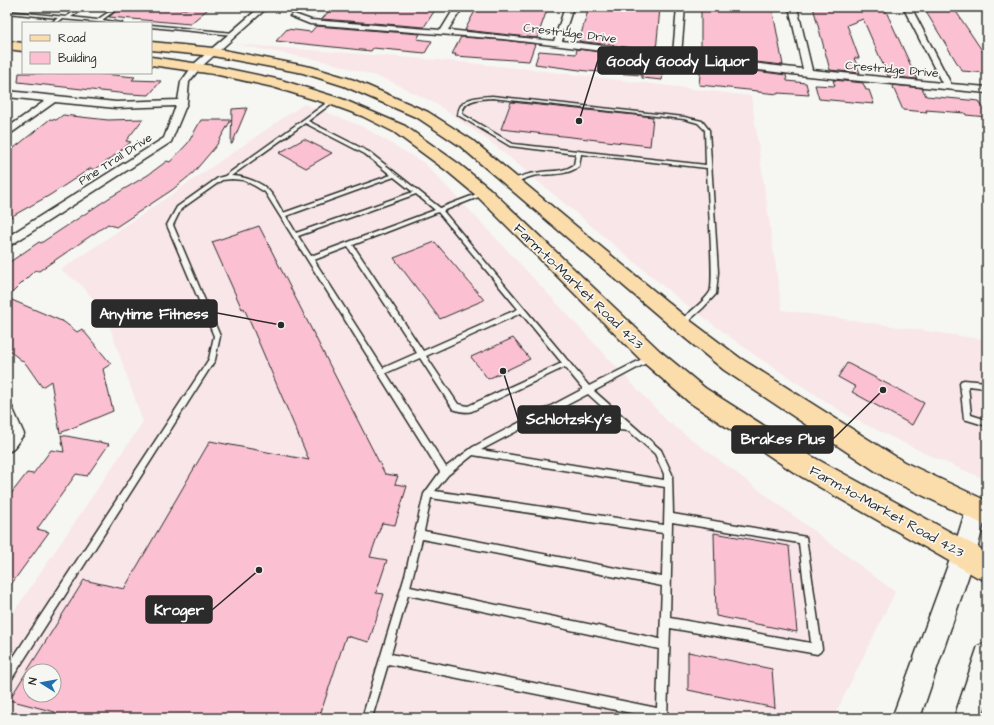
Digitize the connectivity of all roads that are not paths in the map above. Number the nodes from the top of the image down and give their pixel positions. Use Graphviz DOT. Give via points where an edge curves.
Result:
graph roads {
  1 [pos="84,7"];
  2 [pos="118,7"];
  3 [pos="264,7"];
  4 [pos="458,7"];
  5 [pos="569,7"];
  6 [pos="681,7"];
  7 [pos="793,7"];
  8 [pos="907,7"];
  9 [pos="7,12"];
  10 [pos="294,16"];
  11 [pos="62,17"];
  12 [pos="67,18"];
  13 [pos="98,21"];
  14 [pos="54,22"];
  15 [pos="109,22"];
  16 [pos="152,26"];
  17 [pos="443,32"];
  18 [pos="233,34"];
  19 [pos="557,44"];
  20 [pos="7,45"];
  21 [pos="152,46"];
  22 [pos="22,47"];
  23 [pos="213,52"];
  24 [pos="677,57"];
  25 [pos="152,61"];
  26 [pos="197,66"];
  27 [pos="808,73"];
  28 [pos="948,87"];
  29 [pos="987,90"];
  30 [pos="7,94"];
  31 [pos="52,100"];
  32 [pos="334,100"];
  33 [pos="182,103"];
  34 [pos="305,121"];
  35 [pos="7,132"];
  36 [pos="579,152"];
  37 [pos="710,167"];
  38 [pos="395,175"];
  39 [pos="227,176"];
  40 [pos="513,181"];
  41 [pos="417,192"];
  42 [pos="484,193"];
  43 [pos="439,210"];
  44 [pos="282,215"];
  45 [pos="295,235"];
  46 [pos="7,242"];
  47 [pos="349,244"];
  48 [pos="310,259"];
  49 [pos="522,310"];
  50 [pos="681,324"];
  51 [pos="421,355"];
  52 [pos="652,356"];
  53 [pos="566,364"];
  54 [pos="382,372"];
  55 [pos="987,385"];
  56 [pos="588,390"];
  57 [pos="7,412"];
  58 [pos="534,418"];
  59 [pos="987,423"];
  60 [pos="632,428"];
  61 [pos="7,445"];
  62 [pos="473,452"];
  63 [pos="446,472"];
  64 [pos="668,484"];
  65 [pos="428,494"];
  66 [pos="982,512"];
  67 [pos="668,517"];
  68 [pos="668,530"];
  69 [pos="418,534"];
  70 [pos="975,560"];
  71 [pos="666,582"];
  72 [pos="405,590"];
  73 [pos="665,622"];
  74 [pos="664,646"];
  75 [pos="987,655"];
  76 [pos="384,658"];
  77 [pos="7,676"];
  78 [pos="662,716"];
  79 [pos="367,718"];
  80 [pos="906,718"];
  81 [pos="968,718"];
  1 -- 12 [label="lane"];
  2 -- 13 [label="lane"];
  3 -- 18 [label="street, Pine Trail Drive"];
  4 -- 17 [label="street"];
  5 -- 19 [label="street"];
  6 -- 24 [label="street"];
  7 -- 27 [label="street"];
  8 -- 28 [label="street"];
  9 -- 11 [label="lane"];
  10 -- 17 [label="street, Crestridge Drive" via="310,22"];
  11 -- 12 [label="lane"];
  11 -- 14 [label="lane"];
  12 -- 13 [label="lane"];
  13 -- 15 [label="lane"];
  16 -- 18 [label="lane"];
  17 -- 19 [label="street, Crestridge Drive"];
  18 -- 23 [label="street, Pine Trail Drive"];
  19 -- 24 [label="street, Crestridge Drive"];
  20 -- 22 [label="main road"];
  21 -- 23 [label="main road"];
  23 -- 26 [label="street, Pine Trail Drive"];
  23 -- 40 [label="main road" via="306,70 382,96 423,115 466,143"];
  24 -- 27 [label="street, Crestridge Drive"];
  25 -- 26 [label="main road, Farm-to-Market Road 423"];
  26 -- 32 [label="main road, Farm-to-Market Road 423" via="276,82"];
  26 -- 33 [label="street, Pine Trail Drive" via="185,82"];
  27 -- 28 [label="street, Crestridge Drive"];
  28 -- 29 [label="street, Crestridge Drive"];
  30 -- 31 [label="street"];
  31 -- 33 [label="street" via="116,105"];
  31 -- 35 [label="street"];
  32 -- 34 [label="lane"];
  32 -- 42 [label="main road, Farm-to-Market Road 423" via="397,128"];
  33 -- 46 [label="street, Pine Trail Drive" via="168,140"];
  34 -- 38 [label="lane" via="367,153"];
  34 -- 39 [label="lane"];
  36 -- 37 [label="lane"];
  36 -- 37 [label="lane" via="512,145 460,115 459,110 467,102 492,97 684,118 700,122 707,130"];
  36 -- 40 [label="lane" via="576,166 572,169 537,174"];
  37 -- 50 [label="lane" via="714,292"];
  38 -- 41 [label="lane"];
  38 -- 44 [label="lane"];
  39 -- 44 [label="lane" via="255,182 267,191"];
  39 -- 77 [label="lane" via="179,208 170,225 217,336 212,360"];
  40 -- 42 [label="main road"];
  40 -- 50 [label="main road"];
  41 -- 43 [label="lane"];
  41 -- 45 [label="lane"];
  42 -- 43 [label="lane"];
  42 -- 52 [label="main road, Farm-to-Market Road 423"];
  43 -- 47 [label="lane"];
  43 -- 49 [label="lane"];
  44 -- 45 [label="lane"];
  45 -- 48 [label="lane"];
  47 -- 48 [label="lane"];
  47 -- 51 [label="lane"];
  48 -- 54 [label="lane"];
  49 -- 51 [label="lane"];
  49 -- 53 [label="lane"];
  50 -- 66 [label="main road" via="732,364 894,470"];
  51 -- 53 [label="lane" via="456,406 469,409"];
  51 -- 54 [label="lane"];
  52 -- 56 [label="lane"];
  52 -- 70 [label="main road, Farm-to-Market Road 423" via="697,395 804,465"];
  53 -- 56 [label="lane"];
  54 -- 63 [label="lane"];
  55 -- 59 [label="lane" via="964,383 967,417"];
  56 -- 58 [label="lane"];
  56 -- 60 [label="lane"];
  57 -- 61 [label="street" via="16,434"];
  58 -- 60 [label="lane"];
  58 -- 62 [label="lane"];
  60 -- 64 [label="lane" via="658,452 668,474"];
  62 -- 63 [label="lane"];
  62 -- 64 [label="lane"];
  63 -- 65 [label="lane"];
  64 -- 67 [label="lane"];
  65 -- 68 [label="lane"];
  65 -- 69 [label="lane"];
  66 -- 70 [label="main road"];
  67 -- 68 [label="lane"];
  67 -- 73 [label="lane" via="803,540 817,649"];
  68 -- 71 [label="lane"];
  69 -- 71 [label="lane"];
  69 -- 72 [label="lane"];
  70 -- 80 [label="main road"];
  71 -- 73 [label="lane"];
  72 -- 74 [label="lane"];
  72 -- 76 [label="lane"];
  73 -- 74 [label="lane"];
  74 -- 78 [label="lane"];
  75 -- 81 [label="main road"];
  76 -- 78 [label="lane"];
  76 -- 79 [label="lane"];
}
